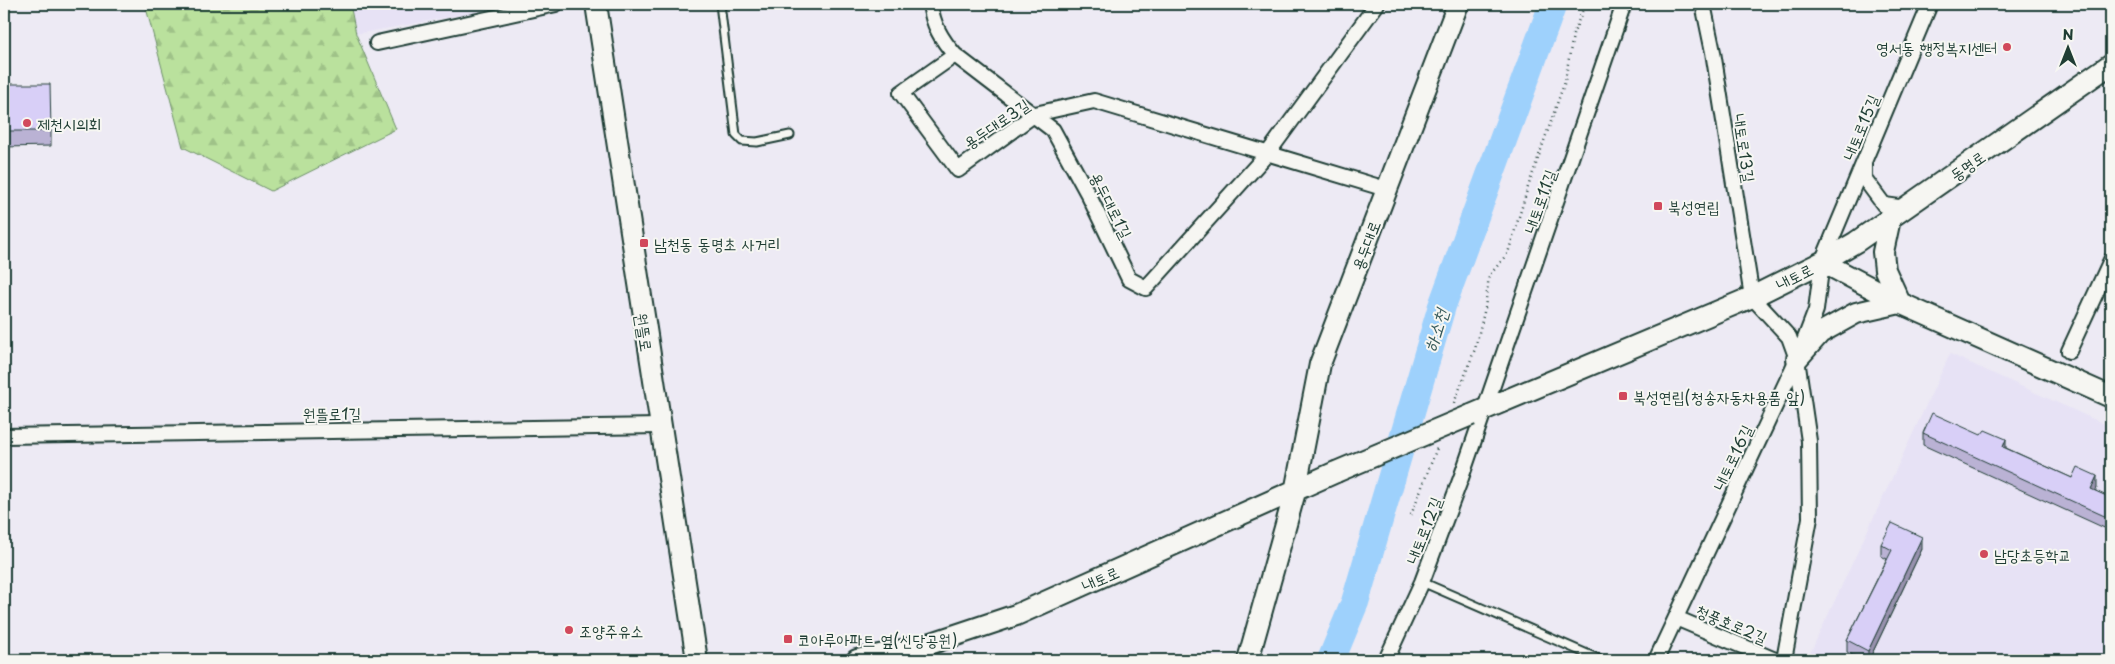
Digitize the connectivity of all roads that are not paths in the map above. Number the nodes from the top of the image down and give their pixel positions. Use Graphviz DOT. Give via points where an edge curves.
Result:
graph roads {
  1 [pos="556,4"];
  2 [pos="596,4"];
  3 [pos="720,4"];
  4 [pos="930,4"];
  5 [pos="1377,4"];
  6 [pos="1458,4"];
  7 [pos="1624,4"];
  8 [pos="1703,4"];
  9 [pos="1930,4"];
  10 [pos="377,43"];
  11 [pos="955,55"];
  12 [pos="2111,64"];
  13 [pos="1035,114"];
  14 [pos="790,135"];
  15 [pos="1268,153"];
  16 [pos="1864,162"];
  17 [pos="1386,189"];
  18 [pos="1898,213"];
  19 [pos="2111,260"];
  20 [pos="1822,262"];
  21 [pos="1752,298"];
  22 [pos="1900,303"];
  23 [pos="2069,351"];
  24 [pos="1797,359"];
  25 [pos="2111,397"];
  26 [pos="1479,412"];
  27 [pos="660,426"];
  28 [pos="4,436"];
  29 [pos="1295,492"];
  30 [pos="1422,582"];
  31 [pos="1676,618"];
  32 [pos="697,660"];
  33 [pos="857,660"];
  34 [pos="1248,660"];
  35 [pos="1386,660"];
  36 [pos="1601,660"];
  37 [pos="1656,660"];
  38 [pos="1774,660"];
  39 [pos="1784,660"];
  1 -- 10 [label="street"];
  2 -- 27 [label="street, 원뜰로"];
  3 -- 14 [label="lane" via="736,135 742,140 757,142"];
  4 -- 11 [label="street, 용두대로1길" via="932,19"];
  5 -- 15 [label="street"];
  6 -- 17 [label="street, 용두대로"];
  7 -- 26 [label="street, 내토로11길"];
  8 -- 21 [label="street, 내토로13길"];
  9 -- 16 [label="street, 내토로15길"];
  11 -- 13 [label="street, 용두대로1길"];
  11 -- 13 [label="street, 용두대로3길" via="901,93 958,170"];
  12 -- 18 [label="street, 동명로"];
  13 -- 15 [label="street, 용두대로3길" via="1094,101"];
  13 -- 15 [label="street, 용두대로1길" via="1052,130 1089,196 1129,279 1146,288"];
  15 -- 17 [label="street, 용두대로3길"];
  16 -- 18 [label="street" via="1864,178 1884,205"];
  16 -- 20 [label="street, 내토로15길"];
  17 -- 29 [label="street, 용두대로" via="1320,364"];
  18 -- 20 [label="street, 동명로"];
  18 -- 22 [label="street" via="1884,252 1885,270"];
  19 -- 23 [label="street"];
  20 -- 21 [label="street, 내토로"];
  20 -- 22 [label="street, 내토로"];
  20 -- 24 [label="street, 내토로16길" via="1816,310"];
  21 -- 24 [label="street" via="1789,337"];
  21 -- 26 [label="street, 내토로"];
  22 -- 24 [label="street" via="1856,313 1820,333"];
  22 -- 25 [label="street, 내토로"];
  24 -- 31 [label="street, 내토로16길"];
  24 -- 39 [label="street" via="1809,441 1810,518"];
  26 -- 29 [label="street, 내토로, bridge"];
  26 -- 30 [label="street, 내토로12길"];
  27 -- 28 [label="street, 원뜰로1길"];
  27 -- 32 [label="street, 원뜰로"];
  29 -- 33 [label="street, 내토로" via="1016,615 929,644"];
  29 -- 34 [label="street, 용두대로"];
  30 -- 35 [label="street, 내토로12길"];
  30 -- 36 [label="lane"];
  31 -- 37 [label="street, 내토로16길"];
  31 -- 38 [label="street, 청풍호로2길"];
}
